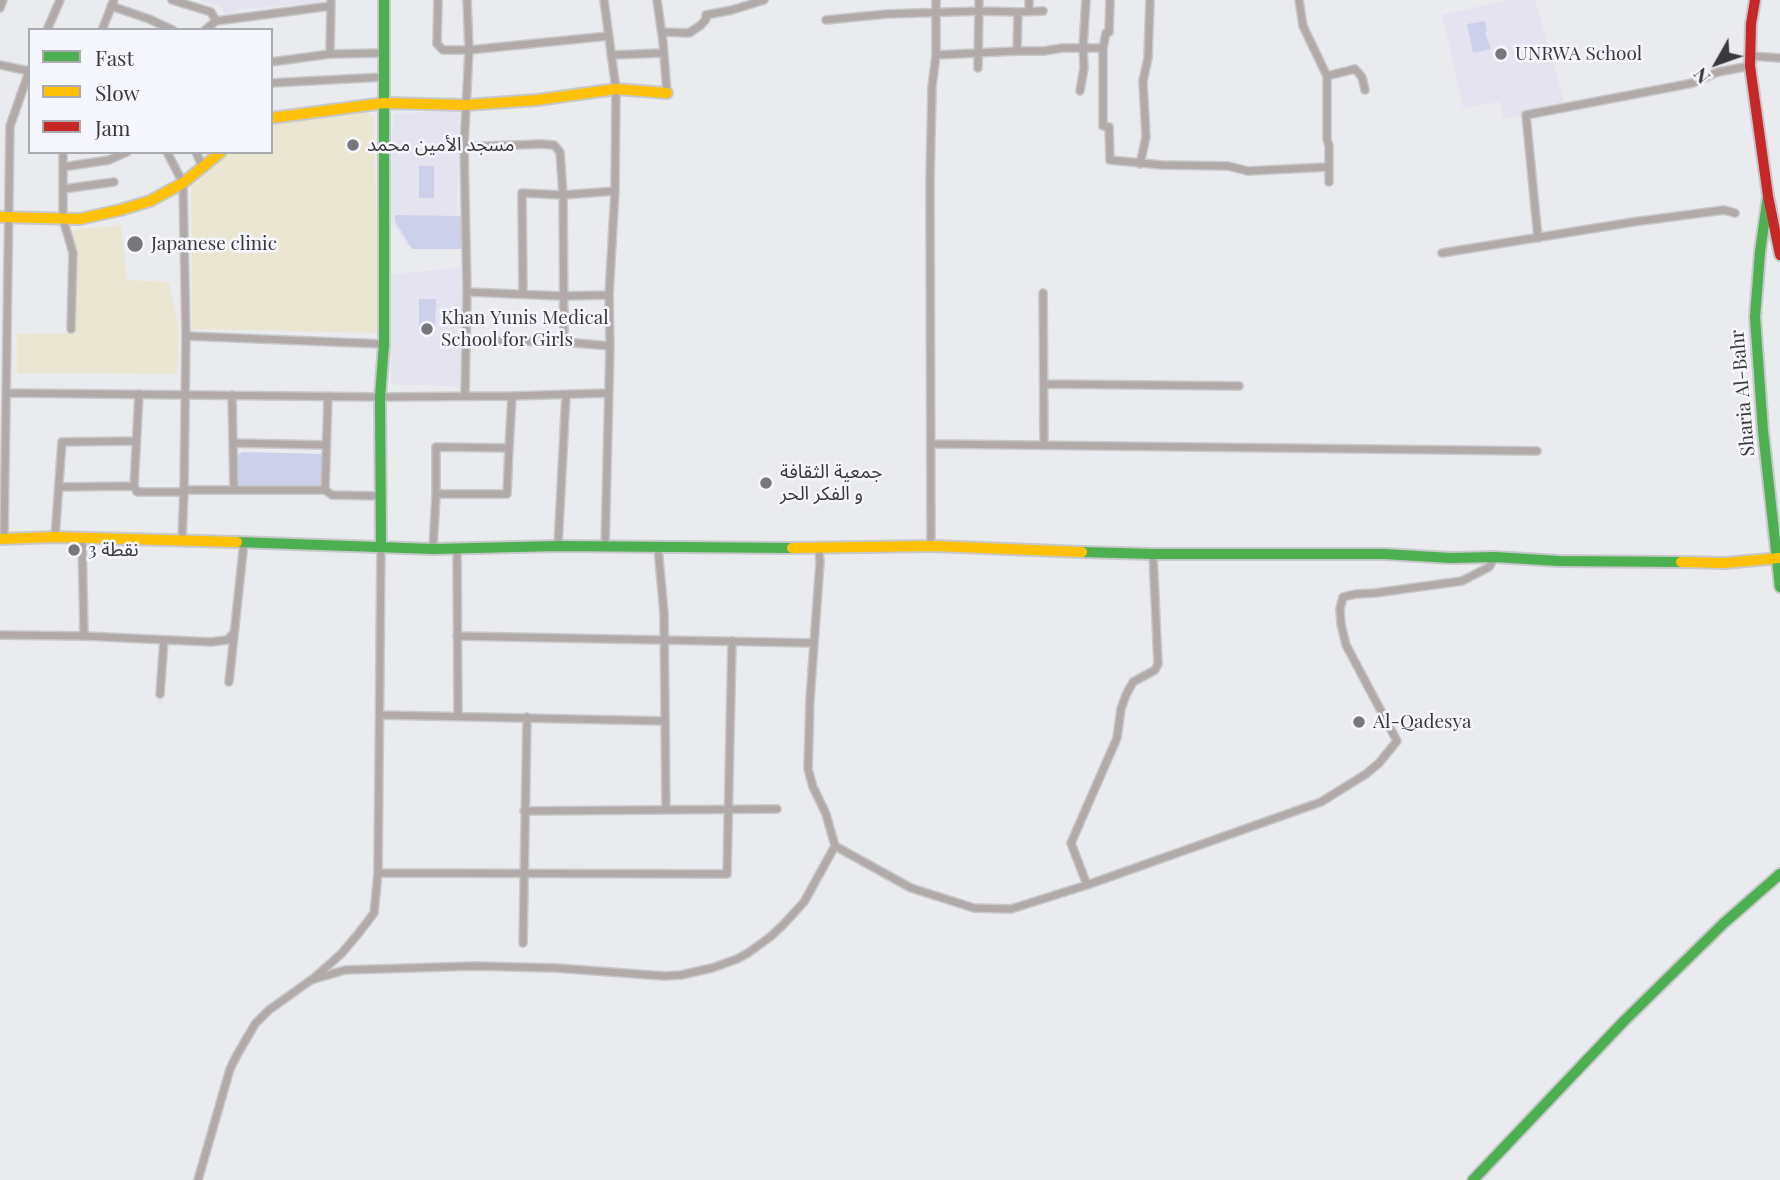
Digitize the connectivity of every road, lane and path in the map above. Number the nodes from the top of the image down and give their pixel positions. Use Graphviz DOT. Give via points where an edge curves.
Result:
graph roads {
  1 [pos="3,0"];
  2 [pos="60,0"];
  3 [pos="172,0"];
  4 [pos="384,0"];
  5 [pos="438,0"];
  6 [pos="469,0"];
  7 [pos="604,0"];
  8 [pos="657,0"];
  9 [pos="764,0"];
  10 [pos="936,0"];
  11 [pos="979,0"];
  12 [pos="1030,0"];
  13 [pos="1086,0"];
  14 [pos="1110,0"];
  15 [pos="1150,0"];
  16 [pos="1299,0"];
  17 [pos="1755,0"];
  18 [pos="112,3"];
  19 [pos="331,3"];
  20 [pos="0,8"];
  21 [pos="979,11"];
  22 [pos="1029,11"];
  23 [pos="1043,11"];
  24 [pos="936,12"];
  25 [pos="1018,12"];
  26 [pos="826,20"];
  27 [pos="216,21"];
  28 [pos="48,28"];
  29 [pos="103,28"];
  30 [pos="169,28"];
  31 [pos="207,28"];
  32 [pos="662,32"];
  33 [pos="609,36"];
  34 [pos="1083,47"];
  35 [pos="1103,48"];
  36 [pos="469,50"];
  37 [pos="1017,51"];
  38 [pos="384,53"];
  39 [pos="664,53"];
  40 [pos="979,53"];
  41 [pos="330,54"];
  42 [pos="611,55"];
  43 [pos="936,55"];
  44 [pos="1780,58"];
  45 [pos="1750,61"];
  46 [pos="273,62"];
  47 [pos="0,65"];
  48 [pos="978,68"];
  49 [pos="28,70"];
  50 [pos="28,73"];
  51 [pos="1327,76"];
  52 [pos="384,77"];
  53 [pos="273,83"];
  54 [pos="616,89"];
  55 [pos="1365,90"];
  56 [pos="1080,91"];
  57 [pos="667,93"];
  58 [pos="384,103"];
  59 [pos="466,105"];
  60 [pos="273,118"];
  61 [pos="464,147"];
  62 [pos="63,154"];
  63 [pos="122,154"];
  64 [pos="168,154"];
  65 [pos="197,154"];
  66 [pos="219,154"];
  67 [pos="1140,164"];
  68 [pos="63,167"];
  69 [pos="1328,167"];
  70 [pos="203,168"];
  71 [pos="114,182"];
  72 [pos="1329,182"];
  73 [pos="183,183"];
  74 [pos="63,190"];
  75 [pos="615,191"];
  76 [pos="563,195"];
  77 [pos="1768,196"];
  78 [pos="1780,200"];
  79 [pos="1735,213"];
  80 [pos="4,218"];
  81 [pos="63,219"];
  82 [pos="1538,238"];
  83 [pos="1442,253"];
  84 [pos="1780,255"];
  85 [pos="467,292"];
  86 [pos="1043,293"];
  87 [pos="523,294"];
  88 [pos="609,295"];
  89 [pos="562,296"];
  90 [pos="71,329"];
  91 [pos="186,336"];
  92 [pos="467,340"];
  93 [pos="564,342"];
  94 [pos="384,344"];
  95 [pos="610,346"];
  96 [pos="1044,384"];
  97 [pos="1239,386"];
  98 [pos="6,393"];
  99 [pos="609,393"];
  100 [pos="139,394"];
  101 [pos="185,395"];
  102 [pos="232,395"];
  103 [pos="566,395"];
  104 [pos="328,396"];
  105 [pos="466,396"];
  106 [pos="512,396"];
  107 [pos="380,397"];
  108 [pos="136,441"];
  109 [pos="233,443"];
  110 [pos="326,444"];
  111 [pos="935,444"];
  112 [pos="1044,445"];
  113 [pos="509,447"];
  114 [pos="1537,451"];
  115 [pos="134,486"];
  116 [pos="59,487"];
  117 [pos="325,490"];
  118 [pos="184,491"];
  119 [pos="234,491"];
  120 [pos="436,494"];
  121 [pos="380,496"];
  122 [pos="55,537"];
  123 [pos="82,538"];
  124 [pos="2,539"];
  125 [pos="182,540"];
  126 [pos="244,542"];
  127 [pos="558,546"];
  128 [pos="931,546"];
  129 [pos="381,547"];
  130 [pos="819,547"];
  131 [pos="457,548"];
  132 [pos="605,548"];
  133 [pos="658,548"];
  134 [pos="433,549"];
  135 [pos="1153,554"];
  136 [pos="1495,557"];
  137 [pos="1779,558"];
  138 [pos="1780,587"];
  139 [pos="234,633"];
  140 [pos="0,635"];
  141 [pos="84,636"];
  142 [pos="457,636"];
  143 [pos="164,640"];
  144 [pos="664,640"];
  145 [pos="732,641"];
  146 [pos="814,643"];
  147 [pos="229,682"];
  148 [pos="160,694"];
  149 [pos="380,715"];
  150 [pos="458,715"];
  151 [pos="527,717"];
  152 [pos="664,720"];
  153 [pos="777,809"];
  154 [pos="666,810"];
  155 [pos="728,810"];
  156 [pos="524,811"];
  157 [pos="835,846"];
  158 [pos="378,873"];
  159 [pos="524,874"];
  160 [pos="1780,874"];
  161 [pos="1087,885"];
  162 [pos="523,943"];
  163 [pos="311,981"];
  164 [pos="198,1180"];
  165 [pos="1473,1180"];
  1 -- 20 [label="street"];
  2 -- 28 [label="street"];
  3 -- 27 [label="street" via="211,12"];
  4 -- 38 [label="street"];
  5 -- 36 [label="street" via="437,44 443,50"];
  6 -- 36 [label="street"];
  7 -- 33 [label="street"];
  8 -- 32 [label="street"];
  9 -- 32 [label="street" via="706,15 689,33"];
  10 -- 24 [label="street"];
  11 -- 21 [label="street"];
  12 -- 22 [label="street"];
  13 -- 34 [label="street"];
  14 -- 35 [label="street" via="1109,33"];
  15 -- 67 [label="street" via="1143,81 1146,137"];
  16 -- 51 [label="street" via="1306,33"];
  17 -- 45 [label="street, Sharia Al-Bahr"];
  18 -- 29 [label="street"];
  18 -- 30 [label="street"];
  19 -- 27 [label="street"];
  19 -- 41 [label="street"];
  21 -- 24 [label="street"];
  21 -- 25 [label="street"];
  21 -- 40 [label="street"];
  22 -- 23 [label="street"];
  22 -- 25 [label="street"];
  24 -- 26 [label="street"];
  24 -- 43 [label="street"];
  25 -- 37 [label="street"];
  27 -- 31 [label="street"];
  32 -- 39 [label="street"];
  33 -- 36 [label="street"];
  33 -- 42 [label="street"];
  34 -- 35 [label="street"];
  34 -- 37 [label="street"];
  34 -- 56 [label="street"];
  35 -- 67 [label="street" via="1103,126 1109,127 1111,160"];
  36 -- 59 [label="street"];
  37 -- 40 [label="street"];
  38 -- 41 [label="street"];
  38 -- 52 [label="street"];
  39 -- 42 [label="street"];
  39 -- 57 [label="street"];
  40 -- 43 [label="street"];
  40 -- 48 [label="street"];
  41 -- 46 [label="street"];
  42 -- 54 [label="street"];
  43 -- 128 [label="street" via="930,195"];
  44 -- 45 [label="street"];
  45 -- 77 [label="street, Sharia Al-Bahr"];
  45 -- 82 [label="street" via="1693,83 1526,115"];
  47 -- 49 [label="street"];
  50 -- 80 [label="street" via="10,126"];
  51 -- 55 [label="street" via="1355,69"];
  51 -- 69 [label="street"];
  52 -- 53 [label="street"];
  52 -- 58 [label="street"];
  54 -- 57 [label="street"];
  54 -- 59 [label="street"];
  54 -- 75 [label="street"];
  58 -- 59 [label="street"];
  58 -- 60 [label="street"];
  58 -- 94 [label="street"];
  59 -- 61 [label="street"];
  61 -- 76 [label="street" via="554,145 560,152"];
  61 -- 85 [label="street"];
  62 -- 68 [label="street"];
  63 -- 68 [label="street"];
  64 -- 73 [label="street"];
  65 -- 70 [label="street"];
  66 -- 70 [label="street"];
  67 -- 69 [label="street" via="1228,166 1248,171"];
  68 -- 74 [label="street"];
  69 -- 72 [label="street"];
  70 -- 73 [label="street"];
  71 -- 74 [label="street"];
  73 -- 81 [label="street" via="150,201"];
  73 -- 91 [label="street"];
  74 -- 81 [label="street"];
  75 -- 76 [label="street"];
  75 -- 88 [label="street"];
  76 -- 87 [label="street" via="522,193"];
  76 -- 89 [label="street"];
  77 -- 78 [label="street"];
  77 -- 84 [label="street, Sharia Al-Bahr"];
  77 -- 137 [label="street, Sharia Al-Bahr" via="1755,317"];
  79 -- 82 [label="street" via="1724,210"];
  80 -- 81 [label="street"];
  80 -- 98 [label="street"];
  81 -- 90 [label="street" via="73,253"];
  82 -- 83 [label="street"];
  85 -- 87 [label="street"];
  85 -- 92 [label="street"];
  86 -- 96 [label="street"];
  87 -- 89 [label="street"];
  88 -- 89 [label="street"];
  88 -- 95 [label="street"];
  89 -- 93 [label="street"];
  91 -- 94 [label="street"];
  91 -- 101 [label="street"];
  92 -- 93 [label="street"];
  92 -- 105 [label="street"];
  93 -- 95 [label="street"];
  94 -- 107 [label="street"];
  95 -- 99 [label="street"];
  96 -- 97 [label="street"];
  96 -- 112 [label="street"];
  98 -- 100 [label="street"];
  98 -- 124 [label="street"];
  99 -- 103 [label="street"];
  99 -- 132 [label="street"];
  100 -- 101 [label="street"];
  100 -- 108 [label="street"];
  101 -- 102 [label="street"];
  101 -- 118 [label="street"];
  102 -- 104 [label="street"];
  102 -- 109 [label="street"];
  103 -- 106 [label="street"];
  103 -- 127 [label="street"];
  104 -- 107 [label="street"];
  104 -- 110 [label="street"];
  105 -- 106 [label="street"];
  105 -- 107 [label="street"];
  106 -- 113 [label="street"];
  107 -- 121 [label="street"];
  108 -- 115 [label="street"];
  108 -- 116 [label="street" via="62,442"];
  109 -- 110 [label="street"];
  109 -- 119 [label="street"];
  110 -- 117 [label="street"];
  111 -- 112 [label="street"];
  112 -- 114 [label="street"];
  113 -- 120 [label="street" via="507,494"];
  113 -- 120 [label="street" via="436,447"];
  115 -- 116 [label="street"];
  115 -- 118 [label="street" via="137,492"];
  116 -- 122 [label="street"];
  117 -- 119 [label="street"];
  117 -- 121 [label="street" via="332,495"];
  118 -- 119 [label="street"];
  118 -- 125 [label="street"];
  120 -- 134 [label="street"];
  121 -- 129 [label="street"];
  122 -- 123 [label="street"];
  122 -- 124 [label="street"];
  123 -- 125 [label="street"];
  123 -- 141 [label="street"];
  125 -- 126 [label="street"];
  126 -- 129 [label="street"];
  126 -- 139 [label="street"];
  127 -- 131 [label="street"];
  127 -- 132 [label="street"];
  128 -- 130 [label="street"];
  128 -- 135 [label="street"];
  129 -- 134 [label="street"];
  129 -- 149 [label="street"];
  130 -- 133 [label="street"];
  130 -- 146 [label="street"];
  131 -- 134 [label="street"];
  131 -- 142 [label="street"];
  132 -- 133 [label="street"];
  133 -- 144 [label="street"];
  135 -- 136 [label="street"];
  135 -- 161 [label="street" via="1158,664 1133,682 1126,695 1117,738 1071,843"];
  136 -- 137 [label="street" via="1725,563"];
  136 -- 161 [label="street" via="1489,567 1462,581 1343,597 1340,610 1346,645 1397,741 1366,774 1321,802"];
  137 -- 138 [label="street, Sharia Al-Bahr"];
  139 -- 143 [label="street" via="227,640 211,642"];
  139 -- 147 [label="street"];
  140 -- 141 [label="street"];
  141 -- 143 [label="street"];
  142 -- 144 [label="street"];
  142 -- 150 [label="street"];
  143 -- 148 [label="street"];
  144 -- 145 [label="street"];
  144 -- 152 [label="street"];
  145 -- 146 [label="street"];
  145 -- 155 [label="street"];
  146 -- 157 [label="street" via="808,768"];
  149 -- 151 [label="street"];
  149 -- 158 [label="street"];
  151 -- 152 [label="street"];
  151 -- 156 [label="street"];
  152 -- 154 [label="street"];
  153 -- 155 [label="street"];
  154 -- 155 [label="street"];
  154 -- 156 [label="street"];
  155 -- 159 [label="street" via="727,874"];
  156 -- 159 [label="street"];
  157 -- 161 [label="street" via="911,888 974,908 1011,909"];
  157 -- 163 [label="street" via="804,902 783,925 748,953 712,968 664,976 519,967 366,969"];
  158 -- 159 [label="street"];
  158 -- 163 [label="street" via="374,913 341,954"];
  159 -- 162 [label="street"];
  160 -- 165 [label="street" via="1624,1021"];
  163 -- 164 [label="street" via="255,1024 237,1055"];
}
